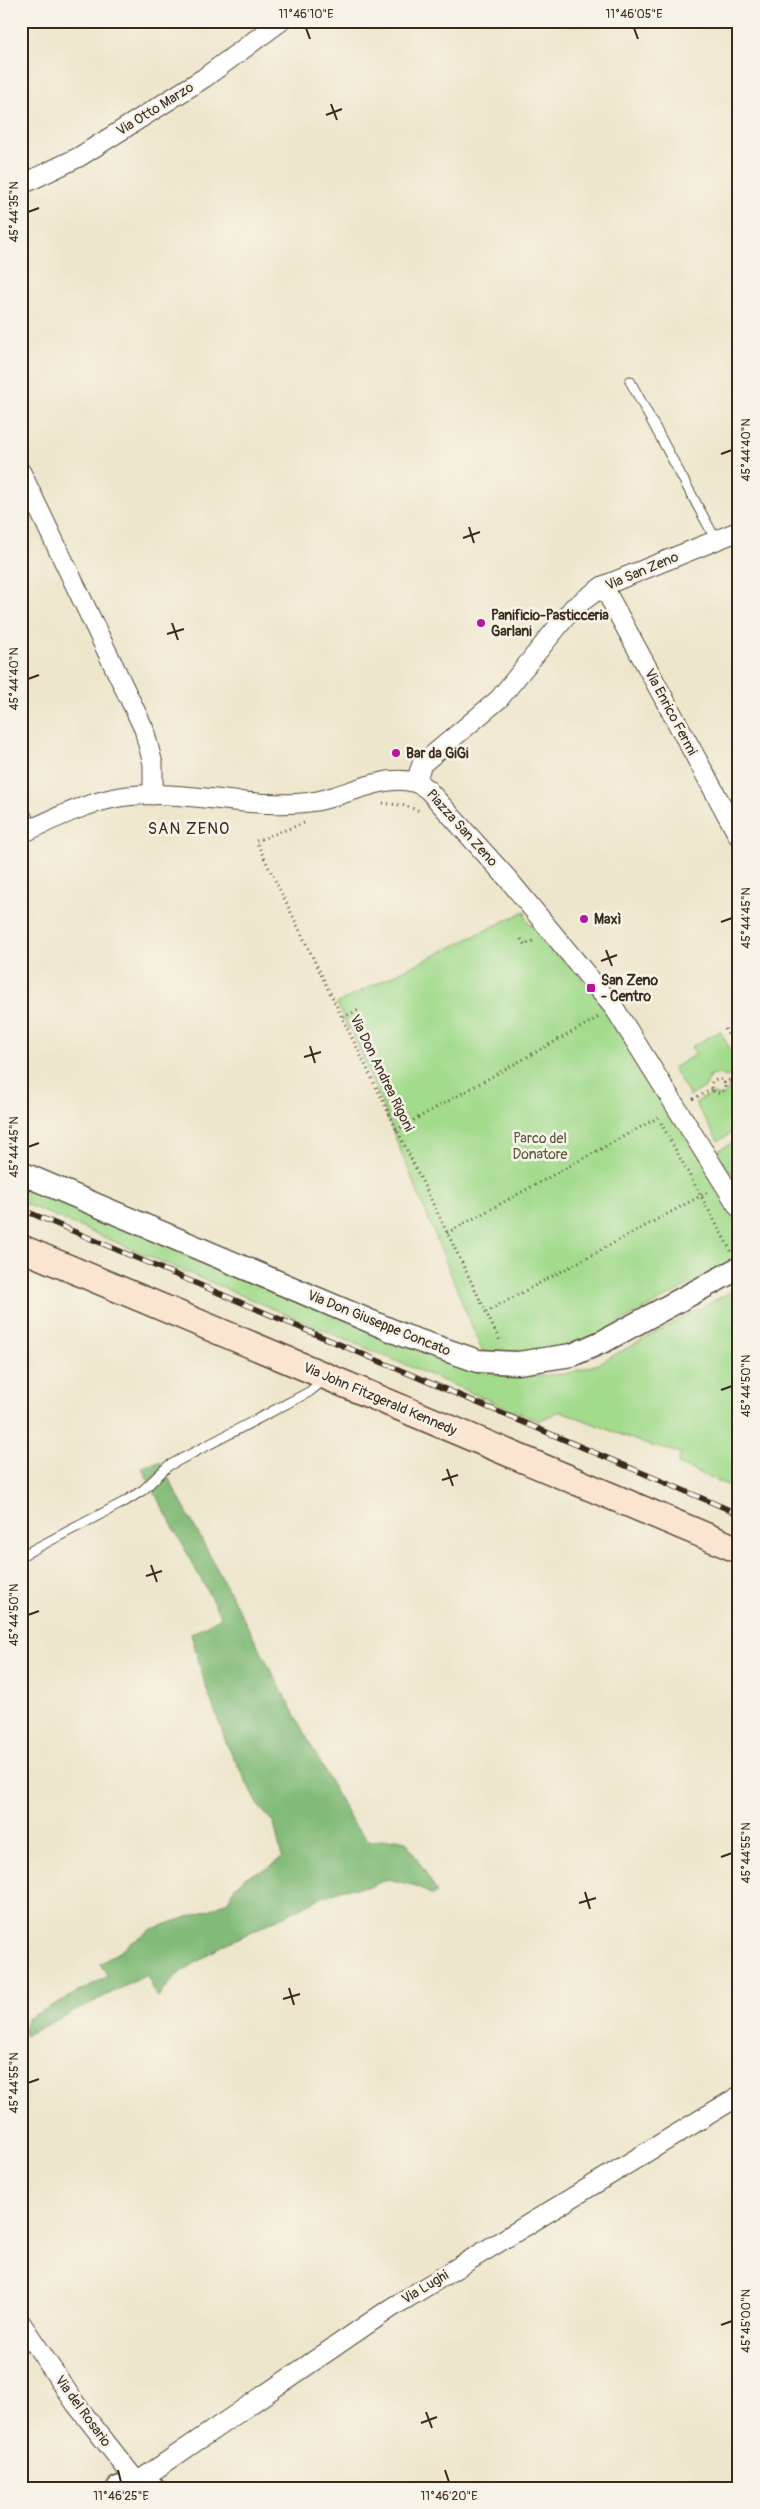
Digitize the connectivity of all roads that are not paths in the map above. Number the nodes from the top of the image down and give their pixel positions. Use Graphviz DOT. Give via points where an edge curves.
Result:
graph roads {
  1 [pos="282,21"];
  2 [pos="21,185"];
  3 [pos="630,381"];
  4 [pos="21,472"];
  5 [pos="739,531"];
  6 [pos="716,540"];
  7 [pos="603,586"];
  8 [pos="416,781"];
  9 [pos="153,795"];
  10 [pos="21,803"];
  11 [pos="27,832"];
  12 [pos="739,837"];
  13 [pos="21,1173"];
  14 [pos="739,1208"];
  15 [pos="21,1248"];
  16 [pos="735,1260"];
  17 [pos="328,1376"];
  18 [pos="739,1550"];
  19 [pos="21,1556"];
  20 [pos="739,2096"];
  21 [pos="21,2323"];
  22 [pos="136,2486"];
  1 -- 2 [label="street, Via Otto Marzo" via="204,78 79,158"];
  3 -- 6 [label="lane"];
  4 -- 9 [label="street" via="144,729 153,764"];
  5 -- 6 [label="street, Via San Zeno"];
  6 -- 7 [label="street, Via San Zeno"];
  7 -- 8 [label="street, Via San Zeno" via="573,608 500,699 422,764"];
  7 -- 12 [label="street, Via Enrico Fermi"];
  8 -- 9 [label="street, Piazza San Zeno" via="396,779 335,797 293,804"];
  8 -- 14 [label="street, Piazza San Zeno" via="428,790 508,879 615,1009"];
  9 -- 11 [label="street, Piazza San Zeno" via="94,804"];
  10 -- 11 [label="lane"];
  13 -- 16 [label="street, Via Don Giuseppe Concato" via="405,1336 478,1361 518,1363 572,1355 604,1341"];
  15 -- 17 [label="main road, Via John Fitzgerald Kennedy"];
  17 -- 18 [label="main road, Via John Fitzgerald Kennedy"];
  17 -- 19 [label="lane" via="309,1392 168,1466 143,1490 124,1502"];
  20 -- 22 [label="street, Via Lughi" via="391,2308 228,2417"];
  21 -- 22 [label="street, Via del Rosario"];
}
